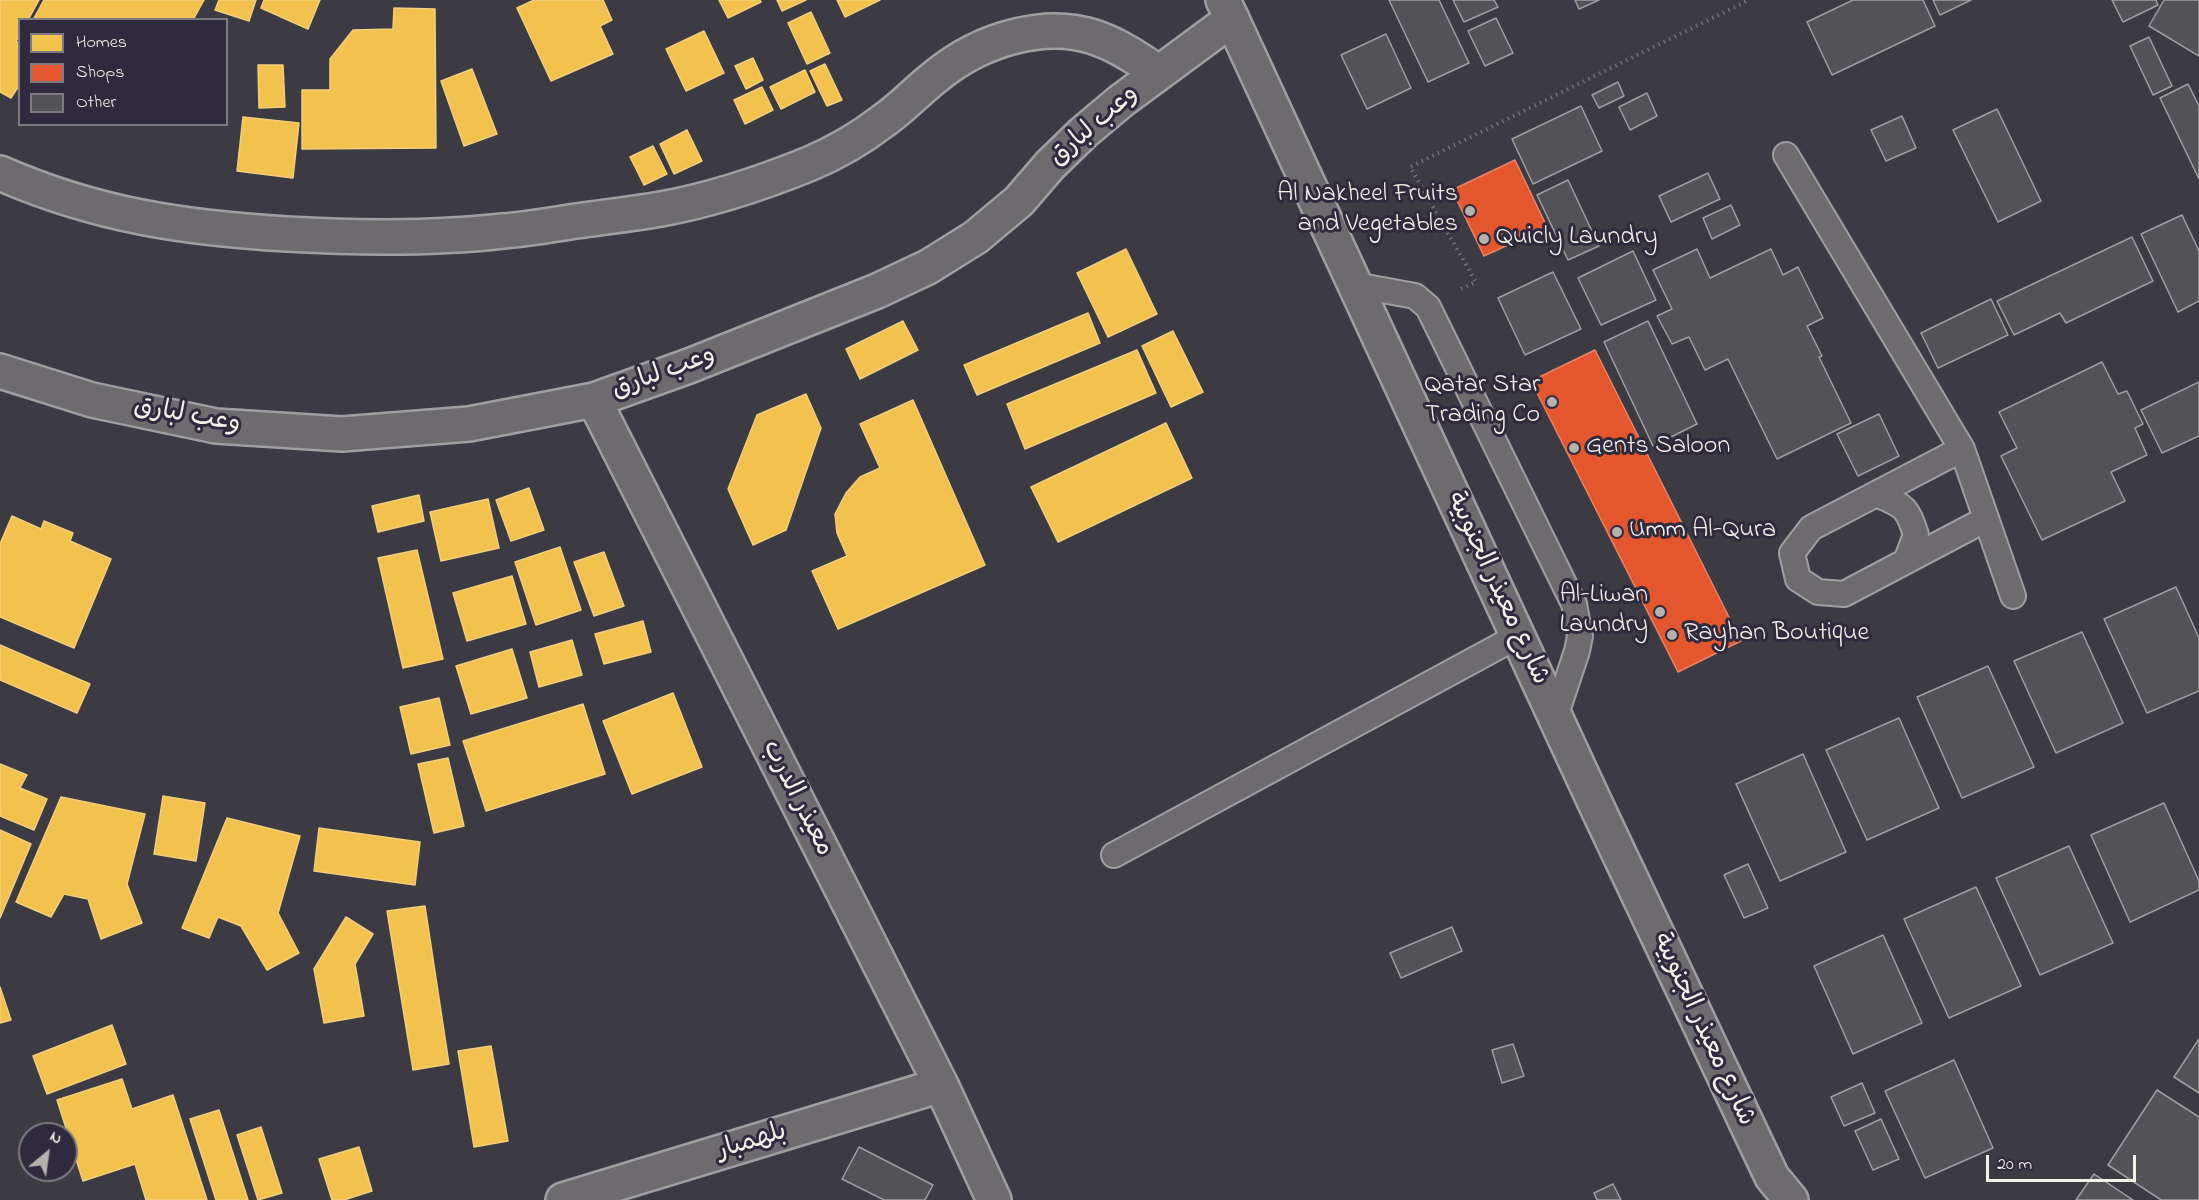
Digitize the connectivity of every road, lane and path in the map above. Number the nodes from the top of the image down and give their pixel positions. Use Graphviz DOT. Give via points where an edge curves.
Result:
graph roads {
  1 [pos="1749,0"];
  2 [pos="1227,10"];
  3 [pos="1160,73"];
  4 [pos="1786,154"];
  5 [pos="0,173"];
  6 [pos="1355,285"];
  7 [pos="1428,306"];
  8 [pos="0,371"];
  9 [pos="594,400"];
  10 [pos="1962,449"];
  11 [pos="1876,494"];
  12 [pos="1986,519"];
  13 [pos="1906,561"];
  14 [pos="2013,596"];
  15 [pos="1518,636"];
  16 [pos="1555,717"];
  17 [pos="1114,855"];
  18 [pos="941,1085"];
  19 [pos="1779,1192"];
  20 [pos="563,1200"];
  21 [pos="994,1200"];
  1 -- 7 [label="path" via="1410,167 1476,282"];
  2 -- 3 [label="street, وعب لبارق"];
  2 -- 6 [label="street, شارع معيذر الجنوبية"];
  3 -- 5 [label="street" via="1133,54 1085,34 1036,31 1013,36 957,61 883,122 810,164 663,209 501,232 325,236 184,226 81,204"];
  3 -- 9 [label="street, وعب لبارق" via="1084,132 1019,201 976,237 928,267 700,362"];
  4 -- 10 [label="lane"];
  6 -- 7 [label="lane" via="1415,296"];
  6 -- 15 [label="street, شارع معيذر الجنوبية"];
  7 -- 16 [label="lane" via="1579,620 1579,644"];
  8 -- 9 [label="street, وعب لبارق" via="92,400 216,426 342,434 469,424"];
  9 -- 18 [label="street, معيذر الدرب"];
  10 -- 11 [label="lane"];
  10 -- 12 [label="lane"];
  11 -- 13 [label="lane" via="1909,512 1917,535"];
  11 -- 13 [label="lane" via="1811,528 1792,553 1798,579 1818,592 1844,594"];
  12 -- 13 [label="lane"];
  12 -- 14 [label="lane"];
  15 -- 16 [label="street, شارع معيذر الجنوبية"];
  15 -- 17 [label="lane"];
  16 -- 19 [label="street, شارع معيذر الجنوبية"];
  18 -- 20 [label="street, بلهمبار"];
  18 -- 21 [label="street, معيذر الدرب"];
}
